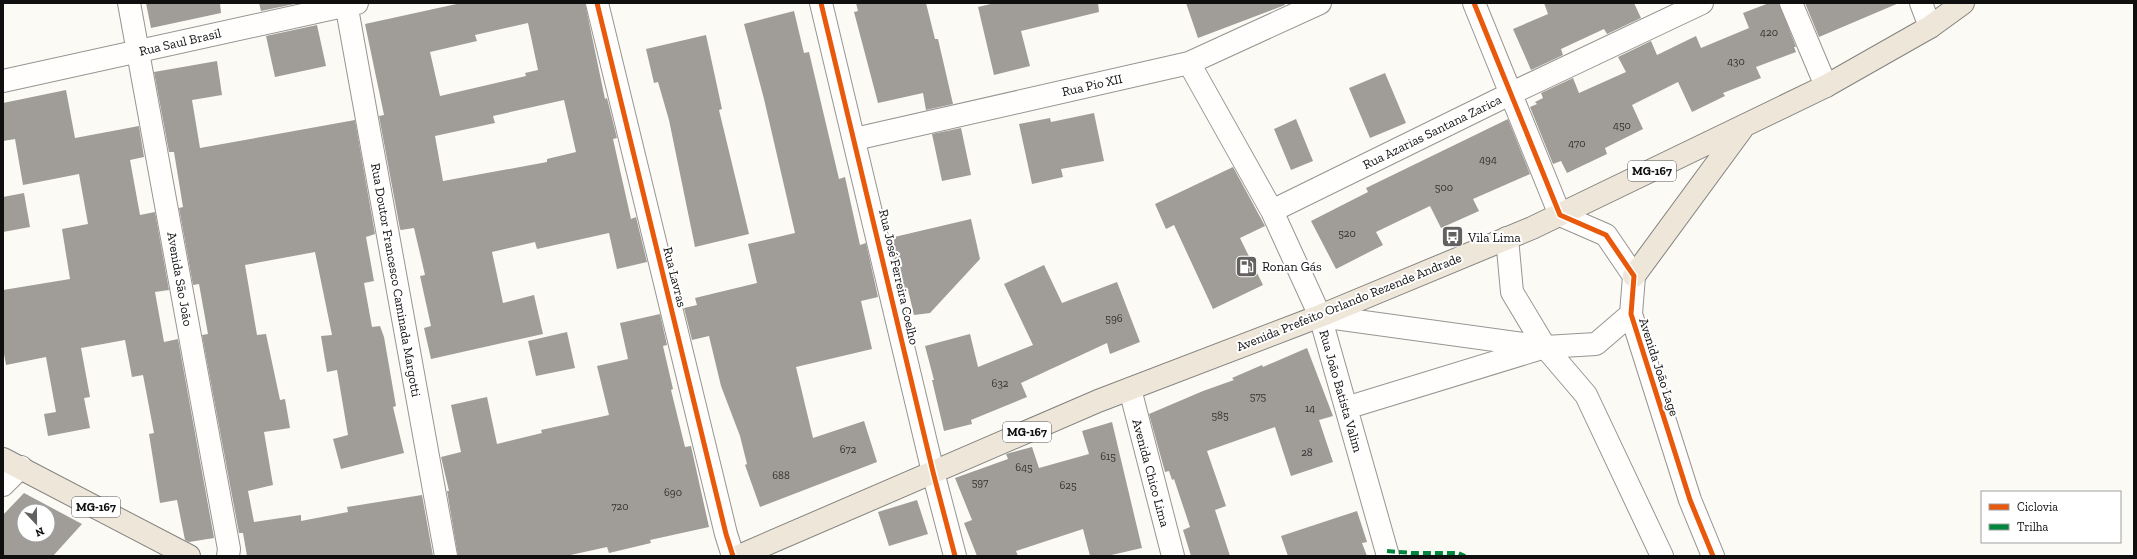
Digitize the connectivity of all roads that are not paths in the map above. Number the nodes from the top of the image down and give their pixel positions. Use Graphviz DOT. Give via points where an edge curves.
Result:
graph roads {
  1 [pos="129,3"];
  2 [pos="597,3"];
  3 [pos="821,3"];
  4 [pos="1320,3"];
  5 [pos="1474,3"];
  6 [pos="1702,3"];
  7 [pos="1791,3"];
  8 [pos="1921,3"];
  9 [pos="1963,3"];
  10 [pos="350,4"];
  11 [pos="1930,27"];
  12 [pos="138,51"];
  13 [pos="1189,63"];
  14 [pos="3,81"];
  15 [pos="1826,86"];
  16 [pos="1512,93"];
  17 [pos="1744,126"];
  18 [pos="855,139"];
  19 [pos="1272,211"];
  20 [pos="1560,215"];
  21 [pos="1507,238"];
  22 [pos="1634,276"];
  23 [pos="1631,314"];
  24 [pos="1320,316"];
  25 [pos="1545,347"];
  26 [pos="1130,389"];
  27 [pos="1346,408"];
  28 [pos="12,463"];
  29 [pos="933,472"];
  30 [pos="3,486"];
  31 [pos="189,556"];
  32 [pos="228,556"];
  33 [pos="446,556"];
  34 [pos="733,556"];
  35 [pos="739,556"];
  36 [pos="955,556"];
  37 [pos="1173,556"];
  38 [pos="1388,556"];
  39 [pos="1662,556"];
  40 [pos="1713,556"];
  1 -- 12 [label="street, Avenida São João"];
  2 -- 34 [label="street, Rua Lavras"];
  3 -- 18 [label="street, Rua José Ferreira Coelho"];
  4 -- 13 [label="street, Rua Pio XII"];
  5 -- 16 [label="street"];
  6 -- 16 [label="street, Rua Azarias Santana Zarica"];
  7 -- 15 [label="street"];
  8 -- 11 [label="street"];
  9 -- 11 [label="main road, Avenida Prefeito Orlando Rezende Andrade / MG-167"];
  10 -- 12 [label="street, Rua Saul Brasil"];
  10 -- 33 [label="street, Rua Doutor Francesco Caminada Margotti"];
  11 -- 15 [label="main road, Avenida Prefeito Orlando Rezende Andrade / MG-167"];
  12 -- 14 [label="street, Rua Saul Brasil"];
  12 -- 32 [label="street, Avenida São João" via="229,549"];
  13 -- 18 [label="street, Rua Pio XII"];
  13 -- 19 [label="street, Rua João Batista Valim"];
  15 -- 17 [label="main road, Avenida Prefeito Orlando Rezende Andrade / MG-167"];
  16 -- 19 [label="street, Rua Azarias Santana Zarica"];
  16 -- 20 [label="street"];
  17 -- 20 [label="main road, Avenida Prefeito Orlando Rezende Andrade / MG-167"];
  17 -- 22 [label="main road"];
  18 -- 29 [label="street, Rua José Ferreira Coelho"];
  19 -- 24 [label="street, Rua João Batista Valim"];
  20 -- 21 [label="main road, Avenida Prefeito Orlando Rezende Andrade / MG-167"];
  20 -- 22 [label="street" via="1606,235"];
  21 -- 24 [label="main road, Avenida Prefeito Orlando Rezende Andrade / MG-167"];
  21 -- 25 [label="street" via="1512,292"];
  22 -- 23 [label="street, Avenida João Lage"];
  23 -- 25 [label="street" via="1596,344"];
  23 -- 40 [label="street, Avenida João Lage" via="1690,500"];
  24 -- 25 [label="street"];
  24 -- 26 [label="main road, Avenida Prefeito Orlando Rezende Andrade / MG-167"];
  24 -- 27 [label="street, Rua João Batista Valim"];
  25 -- 27 [label="street"];
  25 -- 39 [label="street" via="1586,395"];
  26 -- 29 [label="main road, Avenida Prefeito Orlando Rezende Andrade / MG-167"];
  26 -- 37 [label="street, Avenida Chico Lima"];
  27 -- 38 [label="street, Rua João Batista Valim"];
  28 -- 30 [label="street"];
  28 -- 31 [label="main road, MG-167"];
  29 -- 35 [label="main road, Avenida Prefeito Orlando Rezende Andrade / MG-167"];
  29 -- 36 [label="street, Rua José Ferreira Coelho"];
}
